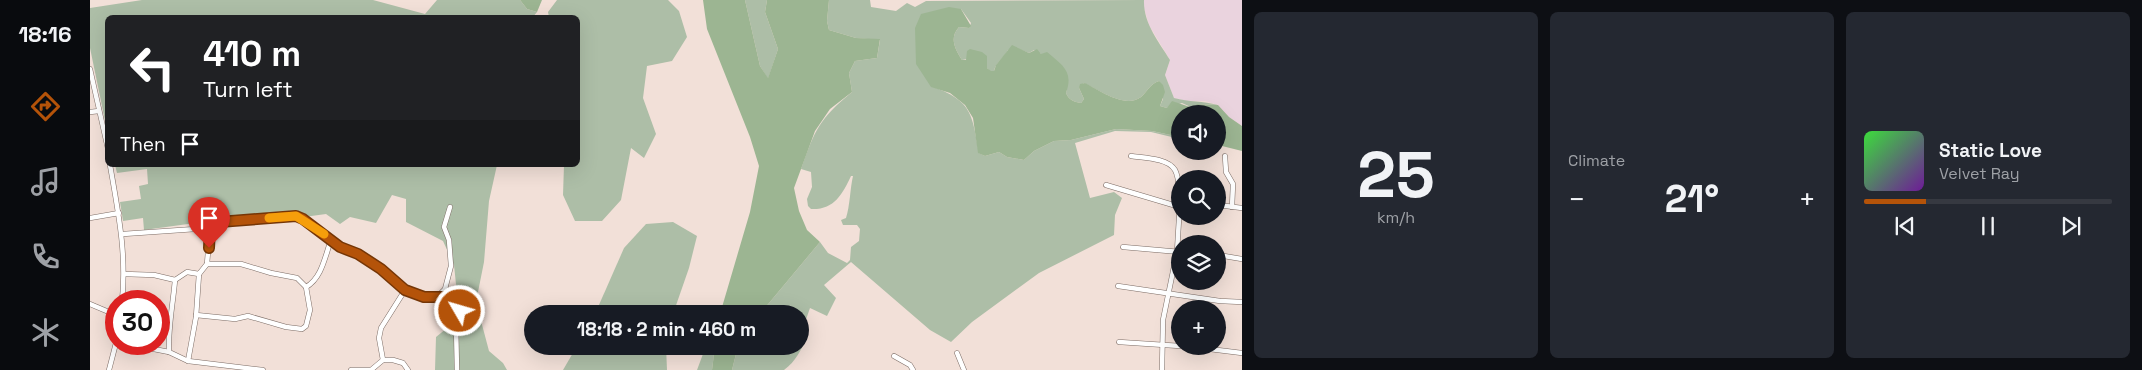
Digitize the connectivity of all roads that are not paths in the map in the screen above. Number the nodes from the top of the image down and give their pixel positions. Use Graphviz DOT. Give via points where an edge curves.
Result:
graph roads {
  1 [pos="90,69"];
  2 [pos="92,85"];
  3 [pos="99,111"];
  4 [pos="90,112"];
  5 [pos="105,136"];
  6 [pos="1131,156"];
  7 [pos="1225,160"];
  8 [pos="110,167"];
  9 [pos="1175,170"];
  10 [pos="1106,185"];
  11 [pos="1171,203"];
  12 [pos="1226,206"];
  13 [pos="450,207"];
  14 [pos="1232,207"];
  15 [pos="1242,208"];
  16 [pos="119,214"];
  17 [pos="90,218"];
  18 [pos="210,228"];
  19 [pos="123,234"];
  20 [pos="330,240"];
  21 [pos="1123,247"];
  22 [pos="1171,251"];
  23 [pos="1226,256"];
  24 [pos="1242,259"];
  25 [pos="207,264"];
  26 [pos="124,274"];
  27 [pos="200,274"];
  28 [pos="175,280"];
  29 [pos="1171,281"];
  30 [pos="1118,286"];
  31 [pos="306,287"];
  32 [pos="123,290"];
  33 [pos="405,290"];
  34 [pos="1168,293"];
  35 [pos="437,297"];
  36 [pos="1242,302"];
  37 [pos="90,304"];
  38 [pos="105,310"];
  39 [pos="196,315"];
  40 [pos="170,322"];
  41 [pos="1119,342"];
  42 [pos="1163,345"];
  43 [pos="1171,345"];
  44 [pos="1226,351"];
  45 [pos="170,353"];
  46 [pos="957,353"];
  47 [pos="1242,353"];
  48 [pos="113,355"];
  49 [pos="894,356"];
  50 [pos="383,360"];
  51 [pos="188,361"];
  52 [pos="109,370"];
  53 [pos="263,370"];
  54 [pos="352,370"];
  55 [pos="408,370"];
  56 [pos="456,370"];
  57 [pos="913,370"];
  58 [pos="964,370"];
  59 [pos="1162,370"];
  1 -- 2 [label="street"];
  2 -- 3 [label="street"];
  3 -- 4 [label="street"];
  3 -- 5 [label="street"];
  6 -- 9 [label="street" via="1159,160 1172,165"];
  7 -- 14 [label="street" via="1226,172 1232,184"];
  8 -- 16 [label="street"];
  10 -- 11 [label="street"];
  12 -- 14 [label="street"];
  13 -- 35 [label="street" via="444,227 449,240 451,266 444,289"];
  14 -- 15 [label="street"];
  16 -- 17 [label="street"];
  16 -- 19 [label="street"];
  18 -- 19 [label="street"];
  18 -- 20 [label="street" via="219,222 296,216"];
  18 -- 25 [label="street"];
  19 -- 26 [label="street"];
  20 -- 31 [label="street" via="315,282"];
  20 -- 33 [label="street" via="358,254"];
  21 -- 22 [label="street"];
  23 -- 24 [label="street"];
  25 -- 27 [label="street"];
  25 -- 31 [label="street" via="241,264 297,278"];
  26 -- 28 [label="street" via="154,275"];
  26 -- 32 [label="street"];
  27 -- 28 [label="street" via="187,272"];
  27 -- 39 [label="street"];
  28 -- 40 [label="street"];
  29 -- 34 [label="street"];
  30 -- 34 [label="street"];
  31 -- 39 [label="street" via="310,310 305,328 286,327 248,316 235,319"];
  33 -- 35 [label="street" via="424,297"];
  33 -- 50 [label="street" via="382,328 379,338"];
  34 -- 36 [label="street"];
  34 -- 42 [label="street"];
  35 -- 56 [label="street" via="460,306 456,325"];
  37 -- 38 [label="street"];
  39 -- 51 [label="street"];
  41 -- 42 [label="street"];
  42 -- 43 [label="street"];
  42 -- 59 [label="street"];
  44 -- 47 [label="street"];
  45 -- 51 [label="street"];
  46 -- 58 [label="street"];
  48 -- 52 [label="street"];
  49 -- 57 [label="street"];
  50 -- 54 [label="street" via="371,370"];
  50 -- 55 [label="street" via="403,363"];
  51 -- 53 [label="street"];
}
